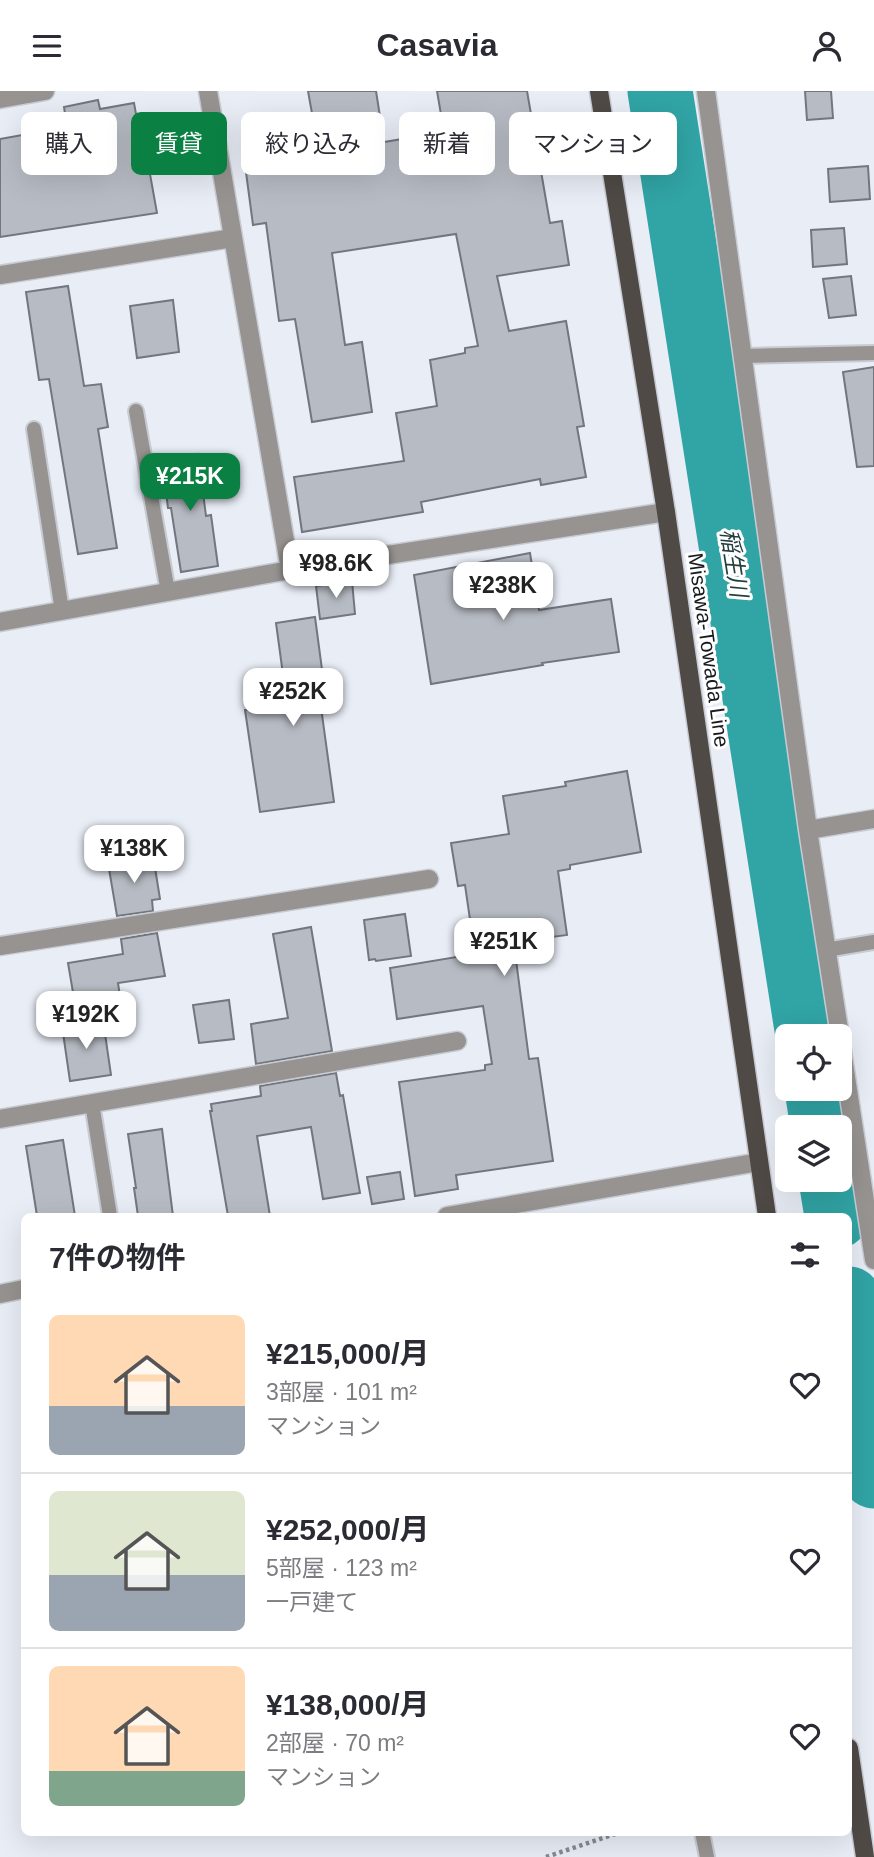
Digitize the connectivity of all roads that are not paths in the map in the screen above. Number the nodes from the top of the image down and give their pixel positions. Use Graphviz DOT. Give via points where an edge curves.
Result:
graph roads {
  1 [pos="45,91"];
  2 [pos="208,91"];
  3 [pos="599,91"];
  4 [pos="706,91"];
  5 [pos="0,99"];
  6 [pos="233,238"];
  7 [pos="0,275"];
  8 [pos="874,353"];
  9 [pos="743,356"];
  10 [pos="136,411"];
  11 [pos="34,429"];
  12 [pos="666,512"];
  13 [pos="290,570"];
  14 [pos="168,592"];
  15 [pos="62,611"];
  16 [pos="0,622"];
  17 [pos="874,819"];
  18 [pos="808,830"];
  19 [pos="429,879"];
  20 [pos="874,942"];
  21 [pos="0,946"];
  22 [pos="826,950"];
  23 [pos="838,1024"];
  24 [pos="457,1041"];
  25 [pos="850,1101"];
  26 [pos="92,1104"];
  27 [pos="0,1119"];
  28 [pos="759,1163"];
  29 [pos="110,1213"];
  30 [pos="465,1213"];
  31 [pos="767,1213"];
  32 [pos="874,1260"];
  33 [pos="21,1290"];
  34 [pos="0,1294"];
  35 [pos="852,1768"];
  36 [pos="703,1836"];
  37 [pos="707,1857"];
  38 [pos="865,1857"];
  1 -- 5 [label="street"];
  2 -- 6 [label="street"];
  3 -- 12 [label="main road, Misawa-Towada Line"];
  4 -- 9 [label="street"];
  6 -- 7 [label="street"];
  6 -- 13 [label="street"];
  8 -- 9 [label="lane"];
  9 -- 18 [label="street"];
  10 -- 14 [label="lane"];
  11 -- 15 [label="lane"];
  12 -- 13 [label="street"];
  12 -- 28 [label="main road, Misawa-Towada Line"];
  13 -- 14 [label="street"];
  14 -- 15 [label="street"];
  15 -- 16 [label="street"];
  17 -- 18 [label="street"];
  18 -- 22 [label="street"];
  19 -- 21 [label="street"];
  20 -- 22 [label="lane"];
  22 -- 23 [label="street"];
  24 -- 26 [label="street"];
  25 -- 32 [label="street"];
  26 -- 27 [label="street"];
  26 -- 29 [label="lane"];
  28 -- 30 [label="street"];
  28 -- 31 [label="main road, Misawa-Towada Line"];
  33 -- 34 [label="street"];
  35 -- 38 [label="main road"];
  36 -- 37 [label="lane"];
}
